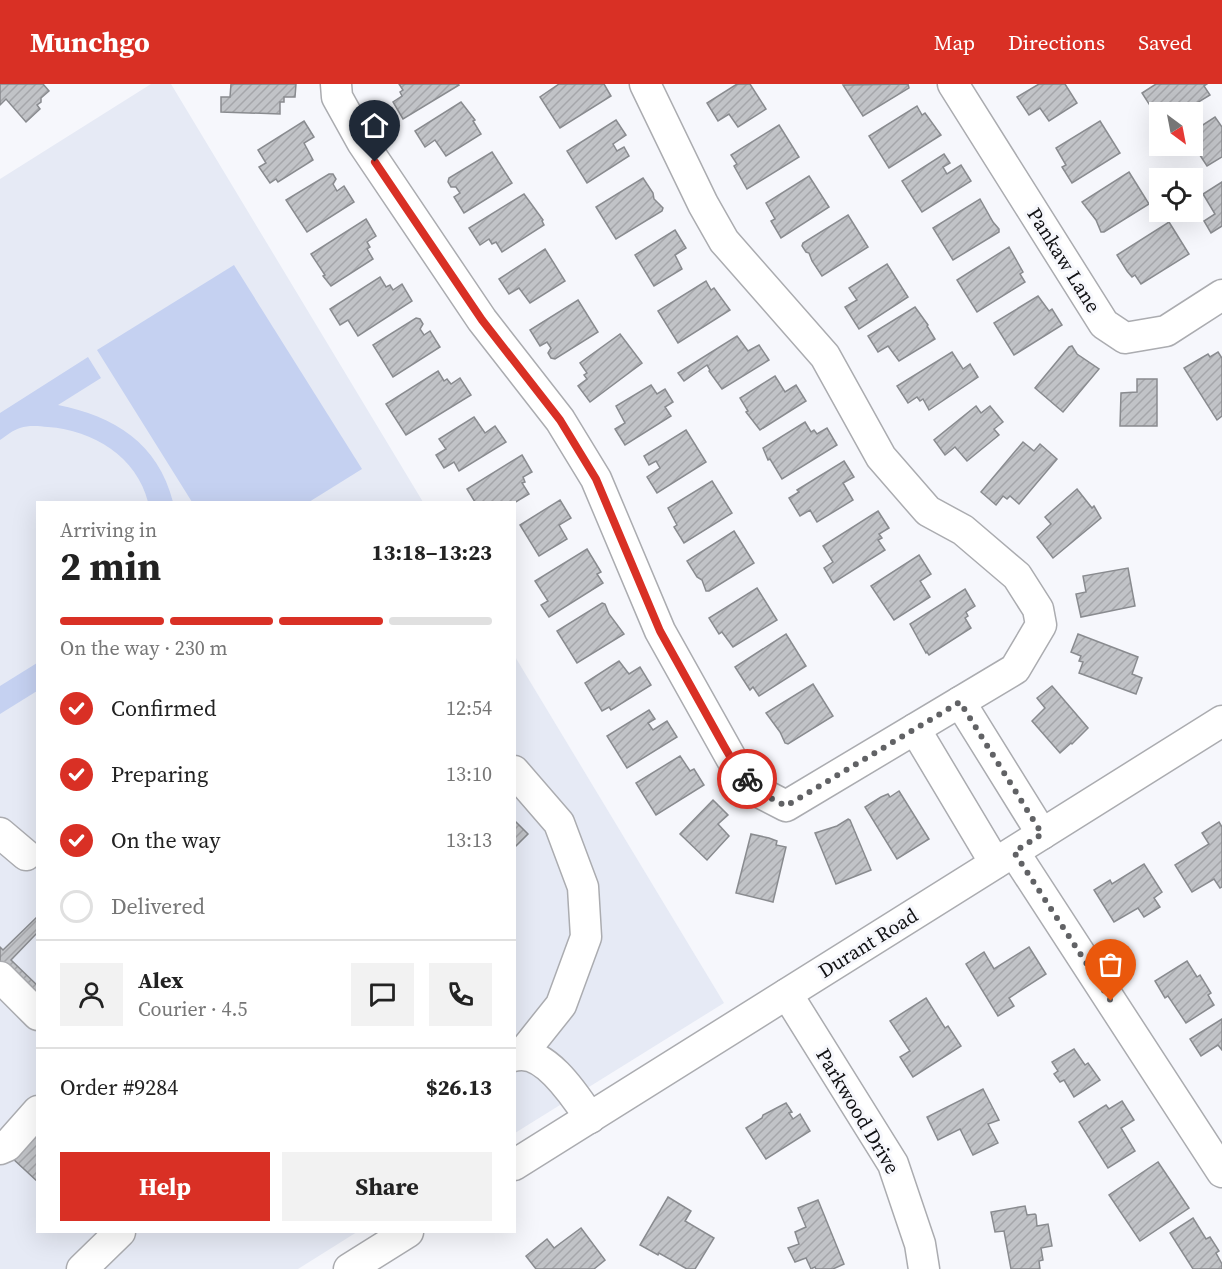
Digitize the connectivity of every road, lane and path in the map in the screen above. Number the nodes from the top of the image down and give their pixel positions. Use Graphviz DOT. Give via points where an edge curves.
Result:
graph roads {
  1 [pos="336,84"];
  2 [pos="645,84"];
  3 [pos="953,84"];
  4 [pos="1222,295"];
  5 [pos="960,702"];
  6 [pos="1222,721"];
  7 [pos="915,729"];
  8 [pos="516,773"];
  9 [pos="0,833"];
  10 [pos="1042,834"];
  11 [pos="26,855"];
  12 [pos="1005,858"];
  13 [pos="0,977"];
  14 [pos="787,994"];
  15 [pos="36,1013"];
  16 [pos="518,1055"];
  17 [pos="36,1113"];
  18 [pos="590,1118"];
  19 [pos="0,1149"];
  20 [pos="516,1164"];
  21 [pos="1222,1172"];
  22 [pos="119,1233"];
  23 [pos="406,1233"];
  24 [pos="82,1269"];
  25 [pos="349,1269"];
  26 [pos="924,1269"];
  1 -- 7 [label="street" via="338,97 368,152 482,320 560,420 596,479 660,631 735,765 757,791 786,806"];
  2 -- 5 [label="street" via="724,242 825,356 881,457 928,511 963,530 1017,576 1038,609 1041,625 1015,669"];
  3 -- 4 [label="street, Pankaw Lane" via="1104,324 1125,338 1166,331"];
  5 -- 7 [label="street"];
  5 -- 10 [label="street"];
  6 -- 10 [label="street, Durant Road"];
  7 -- 12 [label="street"];
  8 -- 16 [label="street" via="559,823 583,887 586,937 561,1005"];
  9 -- 11 [label="street"];
  10 -- 12 [label="street, Durant Road"];
  12 -- 14 [label="street, Durant Road"];
  12 -- 21 [label="street"];
  13 -- 15 [label="street"];
  14 -- 18 [label="street, Durant Road"];
  14 -- 26 [label="street, Parkwood Drive" via="893,1164 920,1244"];
  16 -- 18 [label="street" via="542,1062 565,1083"];
  17 -- 19 [label="street"];
  18 -- 20 [label="street, Durant Road"];
  22 -- 24 [label="street"];
  23 -- 25 [label="street"];
}
